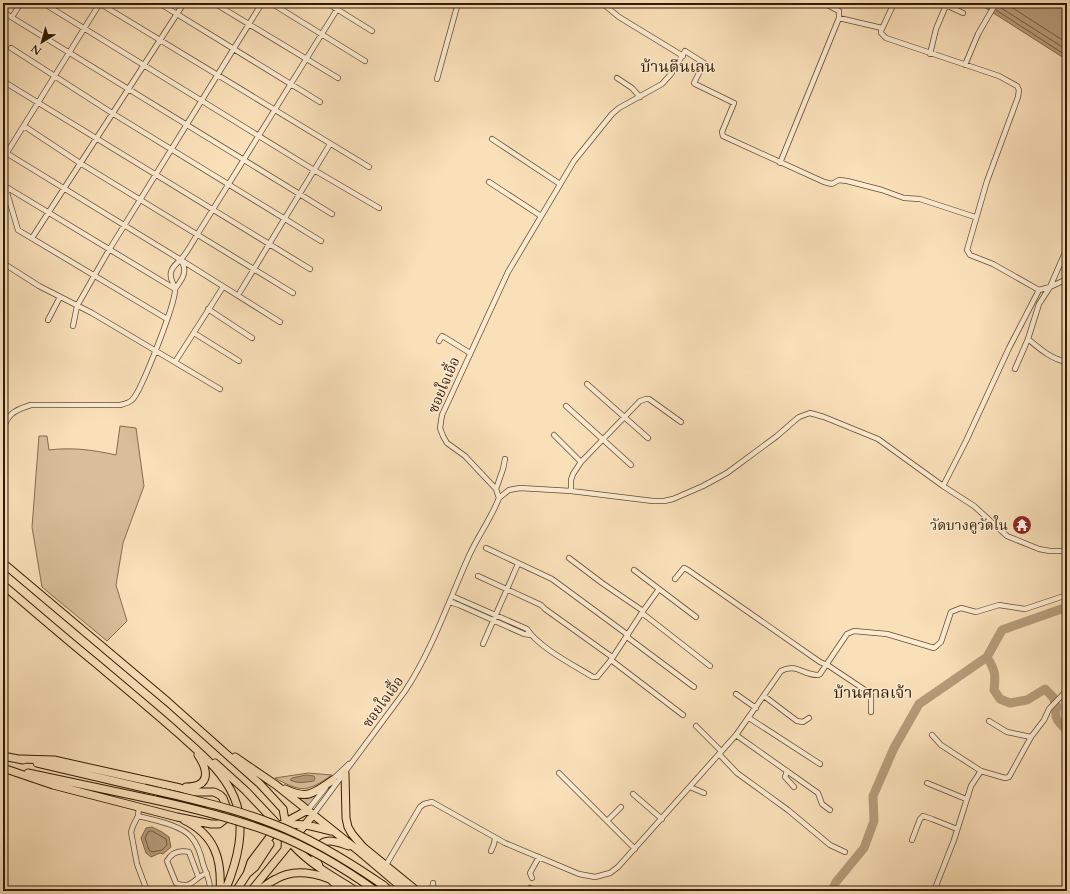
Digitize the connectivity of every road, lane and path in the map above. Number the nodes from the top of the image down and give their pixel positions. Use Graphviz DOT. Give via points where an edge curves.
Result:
graph roads {
  1 [pos="21,3"];
  2 [pos="43,3"];
  3 [pos="100,3"];
  4 [pos="159,3"];
  5 [pos="184,3"];
  6 [pos="214,3"];
  7 [pos="262,3"];
  8 [pos="271,3"];
  9 [pos="327,3"];
  10 [pos="341,3"];
  11 [pos="458,3"];
  12 [pos="602,3"];
  13 [pos="824,3"];
  14 [pos="894,3"];
  15 [pos="996,3"];
  16 [pos="947,4"];
  17 [pos="337,9"];
  18 [pos="3,12"];
  19 [pos="963,13"];
  20 [pos="176,14"];
  21 [pos="12,17"];
  22 [pos="839,18"];
  23 [pos="249,24"];
  24 [pos="85,28"];
  25 [pos="882,28"];
  26 [pos="372,31"];
  27 [pos="322,34"];
  28 [pos="160,40"];
  29 [pos="11,48"];
  30 [pos="233,50"];
  31 [pos="70,53"];
  32 [pos="930,54"];
  33 [pos="683,56"];
  34 [pos="306,59"];
  35 [pos="365,61"];
  36 [pos="144,64"];
  37 [pos="965,65"];
  38 [pos="218,75"];
  39 [pos="55,77"];
  40 [pos="338,78"];
  41 [pos="617,78"];
  42 [pos="437,79"];
  43 [pos="6,83"];
  44 [pos="291,85"];
  45 [pos="128,88"];
  46 [pos="640,97"];
  47 [pos="202,100"];
  48 [pos="320,102"];
  49 [pos="38,103"];
  50 [pos="275,110"];
  51 [pos="112,114"];
  52 [pos="187,125"];
  53 [pos="24,126"];
  54 [pos="259,136"];
  55 [pos="96,138"];
  56 [pos="492,139"];
  57 [pos="330,144"];
  58 [pos="172,150"];
  59 [pos="5,152"];
  60 [pos="3,159"];
  61 [pos="244,160"];
  62 [pos="80,163"];
  63 [pos="780,163"];
  64 [pos="369,167"];
  65 [pos="314,170"];
  66 [pos="156,175"];
  67 [pos="489,182"];
  68 [pos="560,184"];
  69 [pos="4,185"];
  70 [pos="228,185"];
  71 [pos="64,188"];
  72 [pos="299,194"];
  73 [pos="141,200"];
  74 [pos="379,208"];
  75 [pos="213,210"];
  76 [pos="48,213"];
  77 [pos="332,214"];
  78 [pos="541,216"];
  79 [pos="975,217"];
  80 [pos="284,219"];
  81 [pos="124,226"];
  82 [pos="197,235"];
  83 [pos="32,238"];
  84 [pos="321,241"];
  85 [pos="268,244"];
  86 [pos="1067,248"];
  87 [pos="110,250"];
  88 [pos="181,260"];
  89 [pos="3,263"];
  90 [pos="253,269"];
  91 [pos="310,270"];
  92 [pos="95,276"];
  93 [pos="1067,279"];
  94 [pos="223,287"];
  95 [pos="1050,287"];
  96 [pos="175,289"];
  97 [pos="1039,290"];
  98 [pos="240,292"];
  99 [pos="293,293"];
  100 [pos="60,297"];
  101 [pos="77,306"];
  102 [pos="208,309"];
  103 [pos="167,319"];
  104 [pos="48,320"];
  105 [pos="280,322"];
  106 [pos="73,326"];
  107 [pos="194,333"];
  108 [pos="252,338"];
  109 [pos="1028,339"];
  110 [pos="439,341"];
  111 [pos="155,351"];
  112 [pos="470,353"];
  113 [pos="239,361"];
  114 [pos="175,362"];
  115 [pos="1067,362"];
  116 [pos="1015,368"];
  117 [pos="587,384"];
  118 [pos="220,389"];
  119 [pos="566,406"];
  120 [pos="624,416"];
  121 [pos="681,422"];
  122 [pos="3,434"];
  123 [pos="554,436"];
  124 [pos="648,438"];
  125 [pos="602,439"];
  126 [pos="505,459"];
  127 [pos="581,462"];
  128 [pos="631,465"];
  129 [pos="943,486"];
  130 [pos="496,489"];
  131 [pos="571,491"];
  132 [pos="499,498"];
  133 [pos="486,548"];
  134 [pos="1067,551"];
  135 [pos="569,558"];
  136 [pos="3,564"];
  137 [pos="518,564"];
  138 [pos="634,570"];
  139 [pos="478,576"];
  140 [pos="675,579"];
  141 [pos="3,585"];
  142 [pos="659,589"];
  143 [pos="508,590"];
  144 [pos="1067,595"];
  145 [pos="452,596"];
  146 [pos="450,602"];
  147 [pos="642,612"];
  148 [pos="696,617"];
  149 [pos="495,618"];
  150 [pos="627,636"];
  151 [pos="483,644"];
  152 [pos="612,658"];
  153 [pos="710,666"];
  154 [pos="826,666"];
  155 [pos="694,687"];
  156 [pos="1067,690"];
  157 [pos="736,694"];
  158 [pos="764,696"];
  159 [pos="756,708"];
  160 [pos="871,712"];
  161 [pos="683,715"];
  162 [pos="749,718"];
  163 [pos="809,718"];
  164 [pos="989,721"];
  165 [pos="696,726"];
  166 [pos="736,735"];
  167 [pos="932,735"];
  168 [pos="1031,737"];
  169 [pos="187,741"];
  170 [pos="218,746"];
  171 [pos="720,753"];
  172 [pos="227,755"];
  173 [pos="3,756"];
  174 [pos="20,759"];
  175 [pos="353,760"];
  176 [pos="820,764"];
  177 [pos="3,768"];
  178 [pos="224,771"];
  179 [pos="787,771"];
  180 [pos="981,771"];
  181 [pos="345,773"];
  182 [pos="559,773"];
  183 [pos="332,780"];
  184 [pos="928,783"];
  185 [pos="276,785"];
  186 [pos="794,787"];
  187 [pos="180,788"];
  188 [pos="690,788"];
  189 [pos="704,793"];
  190 [pos="633,794"];
  191 [pos="966,799"];
  192 [pos="620,806"];
  193 [pos="139,807"];
  194 [pos="830,810"];
  195 [pos="138,816"];
  196 [pos="177,817"];
  197 [pos="308,817"];
  198 [pos="662,819"];
  199 [pos="607,822"];
  200 [pos="283,826"];
  201 [pos="957,829"];
  202 [pos="334,832"];
  203 [pos="495,838"];
  204 [pos="288,839"];
  205 [pos="912,840"];
  206 [pos="198,848"];
  207 [pos="635,849"];
  208 [pos="357,850"];
  209 [pos="491,851"];
  210 [pos="189,852"];
  211 [pos="845,852"];
  212 [pos="372,854"];
  213 [pos="263,855"];
  214 [pos="539,857"];
  215 [pos="276,860"];
  216 [pos="386,865"];
  217 [pos="319,866"];
  218 [pos="207,873"];
  219 [pos="395,873"];
  220 [pos="248,874"];
  221 [pos="198,876"];
  222 [pos="328,878"];
  223 [pos="532,878"];
  224 [pos="433,883"];
  225 [pos="147,891"];
  226 [pos="210,891"];
  227 [pos="220,891"];
  228 [pos="225,891"];
  229 [pos="236,891"];
  230 [pos="251,891"];
  231 [pos="258,891"];
  232 [pos="344,891"];
  233 [pos="355,891"];
  234 [pos="376,891"];
  235 [pos="390,891"];
  236 [pos="406,891"];
  237 [pos="411,891"];
  238 [pos="417,891"];
  239 [pos="432,891"];
  240 [pos="934,891"];
  1 -- 21 [label="street"];
  2 -- 24 [label="street"];
  3 -- 24 [label="street"];
  3 -- 28 [label="street"];
  4 -- 20 [label="street"];
  5 -- 20 [label="street"];
  6 -- 23 [label="street"];
  7 -- 23 [label="street"];
  8 -- 27 [label="street"];
  9 -- 17 [label="street"];
  10 -- 17 [label="street"];
  11 -- 42 [label="street"];
  12 -- 33 [label="street" via="619,17"];
  13 -- 22 [label="street" via="839,11"];
  14 -- 25 [label="street"];
  15 -- 37 [label="street" via="978,34"];
  16 -- 19 [label="street"];
  16 -- 32 [label="street" via="936,29"];
  17 -- 26 [label="street"];
  17 -- 27 [label="street"];
  18 -- 21 [label="street"];
  20 -- 28 [label="street"];
  20 -- 30 [label="street"];
  21 -- 31 [label="street"];
  22 -- 25 [label="street"];
  22 -- 63 [label="street"];
  23 -- 30 [label="street"];
  23 -- 34 [label="street"];
  24 -- 31 [label="street"];
  24 -- 36 [label="street"];
  25 -- 32 [label="street" via="881,33 886,38"];
  27 -- 34 [label="street"];
  27 -- 35 [label="street"];
  28 -- 36 [label="street"];
  28 -- 38 [label="street"];
  29 -- 39 [label="street"];
  30 -- 38 [label="street"];
  30 -- 44 [label="street"];
  31 -- 39 [label="street"];
  31 -- 45 [label="street"];
  32 -- 37 [label="street"];
  33 -- 46 [label="street, ซอยใจเอื้อ" via="667,80"];
  33 -- 63 [label="street" via="685,51 704,62 695,84 734,104 722,136"];
  34 -- 40 [label="street"];
  34 -- 44 [label="street"];
  36 -- 45 [label="street"];
  36 -- 47 [label="street"];
  37 -- 79 [label="street" via="1006,79 1018,86 1019,90"];
  38 -- 47 [label="street"];
  38 -- 50 [label="street"];
  39 -- 49 [label="street"];
  39 -- 51 [label="street"];
  41 -- 46 [label="street"];
  43 -- 49 [label="street"];
  44 -- 48 [label="street"];
  44 -- 50 [label="street"];
  45 -- 51 [label="street"];
  45 -- 52 [label="street"];
  46 -- 68 [label="street, ซอยใจเอื้อ" via="619,108 607,119 574,161"];
  47 -- 52 [label="street"];
  47 -- 54 [label="street"];
  49 -- 53 [label="street"];
  49 -- 55 [label="street"];
  50 -- 54 [label="street"];
  50 -- 57 [label="street"];
  51 -- 55 [label="street"];
  51 -- 58 [label="street"];
  52 -- 58 [label="street"];
  52 -- 61 [label="street"];
  53 -- 59 [label="street"];
  53 -- 62 [label="street"];
  54 -- 61 [label="street"];
  54 -- 65 [label="street"];
  55 -- 62 [label="street"];
  55 -- 66 [label="street"];
  56 -- 68 [label="street"];
  57 -- 64 [label="street"];
  57 -- 65 [label="street"];
  58 -- 66 [label="street"];
  58 -- 70 [label="street"];
  59 -- 60 [label="street"];
  59 -- 71 [label="street"];
  61 -- 70 [label="street"];
  61 -- 72 [label="street"];
  62 -- 71 [label="street"];
  62 -- 73 [label="street"];
  63 -- 79 [label="street" via="824,182 832,184 842,180 904,198 920,199"];
  65 -- 72 [label="street"];
  65 -- 74 [label="street"];
  66 -- 73 [label="street"];
  66 -- 75 [label="street"];
  67 -- 78 [label="street"];
  68 -- 78 [label="street, ซอยใจเอื้อ"];
  69 -- 76 [label="street"];
  69 -- 83 [label="street" via="17,228"];
  70 -- 75 [label="street"];
  70 -- 80 [label="street"];
  71 -- 76 [label="street"];
  71 -- 81 [label="street"];
  72 -- 77 [label="street"];
  72 -- 80 [label="street"];
  73 -- 81 [label="street"];
  73 -- 82 [label="street"];
  75 -- 82 [label="street"];
  75 -- 85 [label="street"];
  76 -- 83 [label="street"];
  76 -- 87 [label="street"];
  78 -- 112 [label="street, ซอยใจเอื้อ" via="503,282"];
  79 -- 97 [label="street" via="968,253"];
  80 -- 84 [label="street"];
  80 -- 85 [label="street"];
  81 -- 87 [label="street"];
  81 -- 88 [label="street"];
  82 -- 88 [label="street"];
  82 -- 90 [label="street"];
  83 -- 92 [label="street"];
  85 -- 90 [label="street"];
  85 -- 91 [label="street"];
  86 -- 95 [label="street"];
  87 -- 92 [label="street"];
  87 -- 96 [label="street"];
  88 -- 94 [label="street"];
  88 -- 96 [label="street" via="184,265 183,277"];
  88 -- 96 [label="street" via="174,265 171,272 170,278"];
  89 -- 100 [label="street"];
  90 -- 98 [label="street"];
  90 -- 99 [label="street"];
  92 -- 101 [label="street"];
  92 -- 103 [label="street"];
  93 -- 95 [label="street"];
  94 -- 102 [label="street"];
  94 -- 105 [label="street"];
  95 -- 97 [label="street"];
  95 -- 109 [label="street" via="1039,304"];
  96 -- 103 [label="street"];
  97 -- 129 [label="street"];
  100 -- 101 [label="street"];
  100 -- 104 [label="street"];
  101 -- 106 [label="street"];
  101 -- 111 [label="street"];
  102 -- 107 [label="street"];
  102 -- 108 [label="street"];
  103 -- 111 [label="street"];
  107 -- 113 [label="street"];
  107 -- 114 [label="street"];
  109 -- 115 [label="street" via="1051,356"];
  109 -- 116 [label="street"];
  110 -- 112 [label="street" via="442,336"];
  111 -- 114 [label="street"];
  111 -- 122 [label="street" via="140,387 131,401 120,405 31,405 11,414"];
  112 -- 130 [label="street, ซอยใจเอื้อ" via="442,415 440,428 448,443 465,456"];
  114 -- 118 [label="street"];
  117 -- 120 [label="street"];
  119 -- 125 [label="street"];
  120 -- 121 [label="street" via="646,398"];
  120 -- 124 [label="street"];
  120 -- 125 [label="street"];
  123 -- 127 [label="street"];
  125 -- 127 [label="street"];
  125 -- 128 [label="street"];
  126 -- 130 [label="street"];
  127 -- 131 [label="street" via="573,474"];
  129 -- 131 [label="street" via="878,439 824,416 810,413 799,417 727,473 703,486 664,501"];
  129 -- 134 [label="street" via="974,506 1007,536 1039,549"];
  130 -- 132 [label="street, ซอยใจเอื้อ"];
  131 -- 132 [label="street" via="513,488"];
  132 -- 145 [label="street, ซอยใจเอื้อ"];
  133 -- 137 [label="street"];
  135 -- 147 [label="street"];
  136 -- 170 [label="main road"];
  137 -- 143 [label="street"];
  137 -- 150 [label="street" via="552,579"];
  138 -- 142 [label="street"];
  139 -- 143 [label="street"];
  140 -- 154 [label="street" via="686,569"];
  141 -- 169 [label="main road"];
  142 -- 147 [label="street"];
  142 -- 148 [label="street"];
  143 -- 149 [label="street"];
  143 -- 152 [label="street" via="541,605"];
  144 -- 154 [label="street" via="1024,609 999,605 976,612 961,608 951,612 941,642 934,648 887,634 854,631 847,634"];
  145 -- 146 [label="street, ซอยใจเอื้อ"];
  145 -- 149 [label="street"];
  146 -- 149 [label="street"];
  146 -- 175 [label="street, ซอยใจเอื้อ" via="414,678"];
  147 -- 150 [label="street"];
  147 -- 153 [label="street"];
  149 -- 151 [label="street"];
  149 -- 152 [label="street" via="524,634 531,635 593,677 597,677"];
  150 -- 152 [label="street"];
  150 -- 155 [label="street"];
  152 -- 161 [label="street"];
  154 -- 158 [label="street" via="818,675 797,668 787,668 778,675"];
  154 -- 160 [label="street" via="871,694"];
  156 -- 168 [label="street" via="1051,707"];
  157 -- 159 [label="street"];
  158 -- 159 [label="street"];
  158 -- 163 [label="street" via="797,721 803,722"];
  159 -- 162 [label="street"];
  162 -- 166 [label="street"];
  162 -- 176 [label="street"];
  164 -- 168 [label="street" via="1010,733"];
  165 -- 171 [label="street"];
  166 -- 171 [label="street"];
  166 -- 179 [label="street"];
  167 -- 180 [label="street" via="941,745"];
  168 -- 180 [label="street" via="1009,777"];
  169 -- 178 [label="main road"];
  169 -- 187 [label="main road" via="204,765 206,773 201,784"];
  169 -- 228 [label="main road" via="216,769 236,804 240,835 238,851 234,870"];
  170 -- 172 [label="main road"];
  170 -- 185 [label="main road"];
  171 -- 188 [label="street"];
  171 -- 211 [label="street" via="737,773 830,845"];
  172 -- 178 [label="main road" via="230,767"];
  172 -- 200 [label="main road" via="280,805 284,814"];
  173 -- 174 [label="main road"];
  174 -- 187 [label="main road" via="54,760"];
  174 -- 235 [label="main road, bridge" via="236,811 272,823 320,846"];
  175 -- 181 [label="street"];
  175 -- 183 [label="street"];
  177 -- 193 [label="main road" via="53,785"];
  177 -- 234 [label="main road, bridge" via="193,808 274,834 333,864"];
  178 -- 200 [label="main road" via="279,819"];
  179 -- 186 [label="street" via="785,777"];
  179 -- 194 [label="street" via="818,792 822,804"];
  180 -- 191 [label="street"];
  181 -- 197 [label="street"];
  181 -- 212 [label="main road" via="348,827"];
  182 -- 199 [label="street"];
  183 -- 185 [label="main road" via="307,795"];
  183 -- 197 [label="street"];
  184 -- 191 [label="street"];
  185 -- 197 [label="main road"];
  187 -- 196 [label="main road" via="193,792 220,794 227,815 219,824"];
  188 -- 189 [label="street"];
  188 -- 198 [label="street"];
  190 -- 198 [label="street"];
  191 -- 201 [label="street"];
  192 -- 199 [label="street"];
  193 -- 195 [label="street"];
  193 -- 196 [label="main road"];
  195 -- 206 [label="street" via="181,829 193,838"];
  195 -- 225 [label="street" via="131,832 137,864"];
  196 -- 227 [label="main road" via="199,829 209,839 219,863"];
  197 -- 200 [label="main road"];
  197 -- 200 [label="main road"];
  197 -- 202 [label="main road"];
  197 -- 202 [label="main road"];
  197 -- 204 [label="main road"];
  197 -- 217 [label="main road" via="305,836 308,851"];
  198 -- 207 [label="street"];
  199 -- 207 [label="street"];
  200 -- 204 [label="main road"];
  200 -- 213 [label="main road"];
  200 -- 220 [label="main road" via="251,862"];
  201 -- 205 [label="street" via="923,816"];
  201 -- 240 [label="street"];
  202 -- 208 [label="main road"];
  203 -- 209 [label="street"];
  203 -- 214 [label="street"];
  203 -- 216 [label="street" via="432,802 420,807"];
  204 -- 215 [label="main road" via="285,849"];
  204 -- 217 [label="main road" via="299,852"];
  206 -- 210 [label="street"];
  206 -- 218 [label="street"];
  207 -- 214 [label="street" via="610,873 595,877 579,874"];
  208 -- 212 [label="main road"];
  208 -- 217 [label="main road" via="334,841 323,843 317,849 315,857"];
  208 -- 236 [label="main road"];
  210 -- 221 [label="street"];
  210 -- 221 [label="street" via="175,853 167,861 176,883 190,885"];
  212 -- 216 [label="main road"];
  213 -- 215 [label="main road" via="275,851"];
  213 -- 220 [label="main road"];
  214 -- 223 [label="street" via="530,873"];
  215 -- 230 [label="main road"];
  216 -- 219 [label="main road"];
  217 -- 233 [label="main road"];
  218 -- 221 [label="street"];
  218 -- 226 [label="street"];
  219 -- 237 [label="main road"];
  219 -- 238 [label="main road"];
  220 -- 229 [label="main road"];
  222 -- 231 [label="main road" via="306,873 284,875"];
  222 -- 232 [label="main road"];
  222 -- 233 [label="main road"];
  224 -- 239 [label="street"];
}
